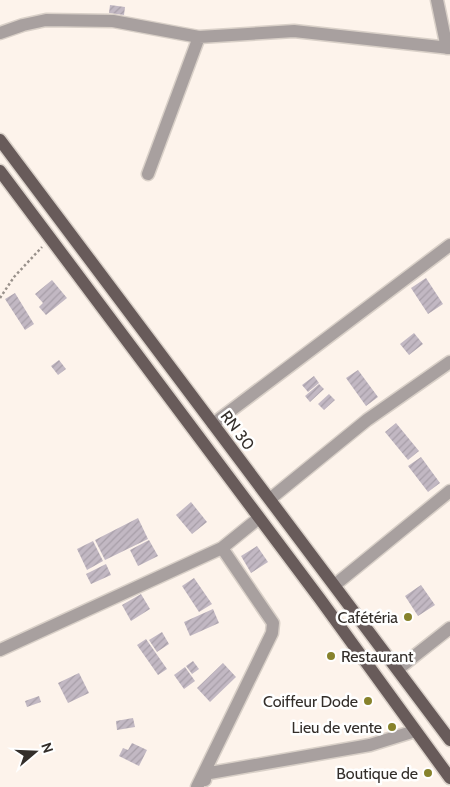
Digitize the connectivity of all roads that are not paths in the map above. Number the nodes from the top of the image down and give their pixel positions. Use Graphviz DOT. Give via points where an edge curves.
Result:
graph roads {
  1 [pos="436,0"];
  2 [pos="0,33"];
  3 [pos="199,37"];
  4 [pos="448,48"];
  5 [pos="0,140"];
  6 [pos="0,171"];
  7 [pos="148,174"];
  8 [pos="450,245"];
  9 [pos="450,362"];
  10 [pos="213,424"];
  11 [pos="450,491"];
  12 [pos="270,499"];
  13 [pos="260,518"];
  14 [pos="222,548"];
  15 [pos="336,584"];
  16 [pos="450,628"];
  17 [pos="3,644"];
  18 [pos="398,669"];
  19 [pos="415,731"];
  20 [pos="450,740"];
  21 [pos="204,774"];
  22 [pos="450,778"];
  23 [pos="197,787"];
  24 [pos="205,787"];
  1 -- 4 [label="street"];
  2 -- 3 [label="street" via="46,20 113,21"];
  3 -- 4 [label="street" via="294,30"];
  3 -- 7 [label="street"];
  5 -- 10 [label="main road, RN 30 / RN 30"];
  6 -- 13 [label="main road"];
  8 -- 10 [label="street"];
  9 -- 12 [label="street" via="367,420"];
  10 -- 12 [label="main road, RN 30 / RN 30"];
  11 -- 15 [label="street"];
  12 -- 15 [label="main road, RN 30 / RN 30"];
  13 -- 14 [label="street"];
  13 -- 19 [label="main road"];
  14 -- 17 [label="street"];
  14 -- 21 [label="street" via="273,623 272,633"];
  15 -- 18 [label="main road, RN 30 / RN 30"];
  16 -- 18 [label="street"];
  18 -- 20 [label="main road, RN 30 / RN 30"];
  19 -- 21 [label="street" via="370,745"];
  19 -- 22 [label="main road"];
  21 -- 23 [label="street"];
  21 -- 24 [label="street"];
}
